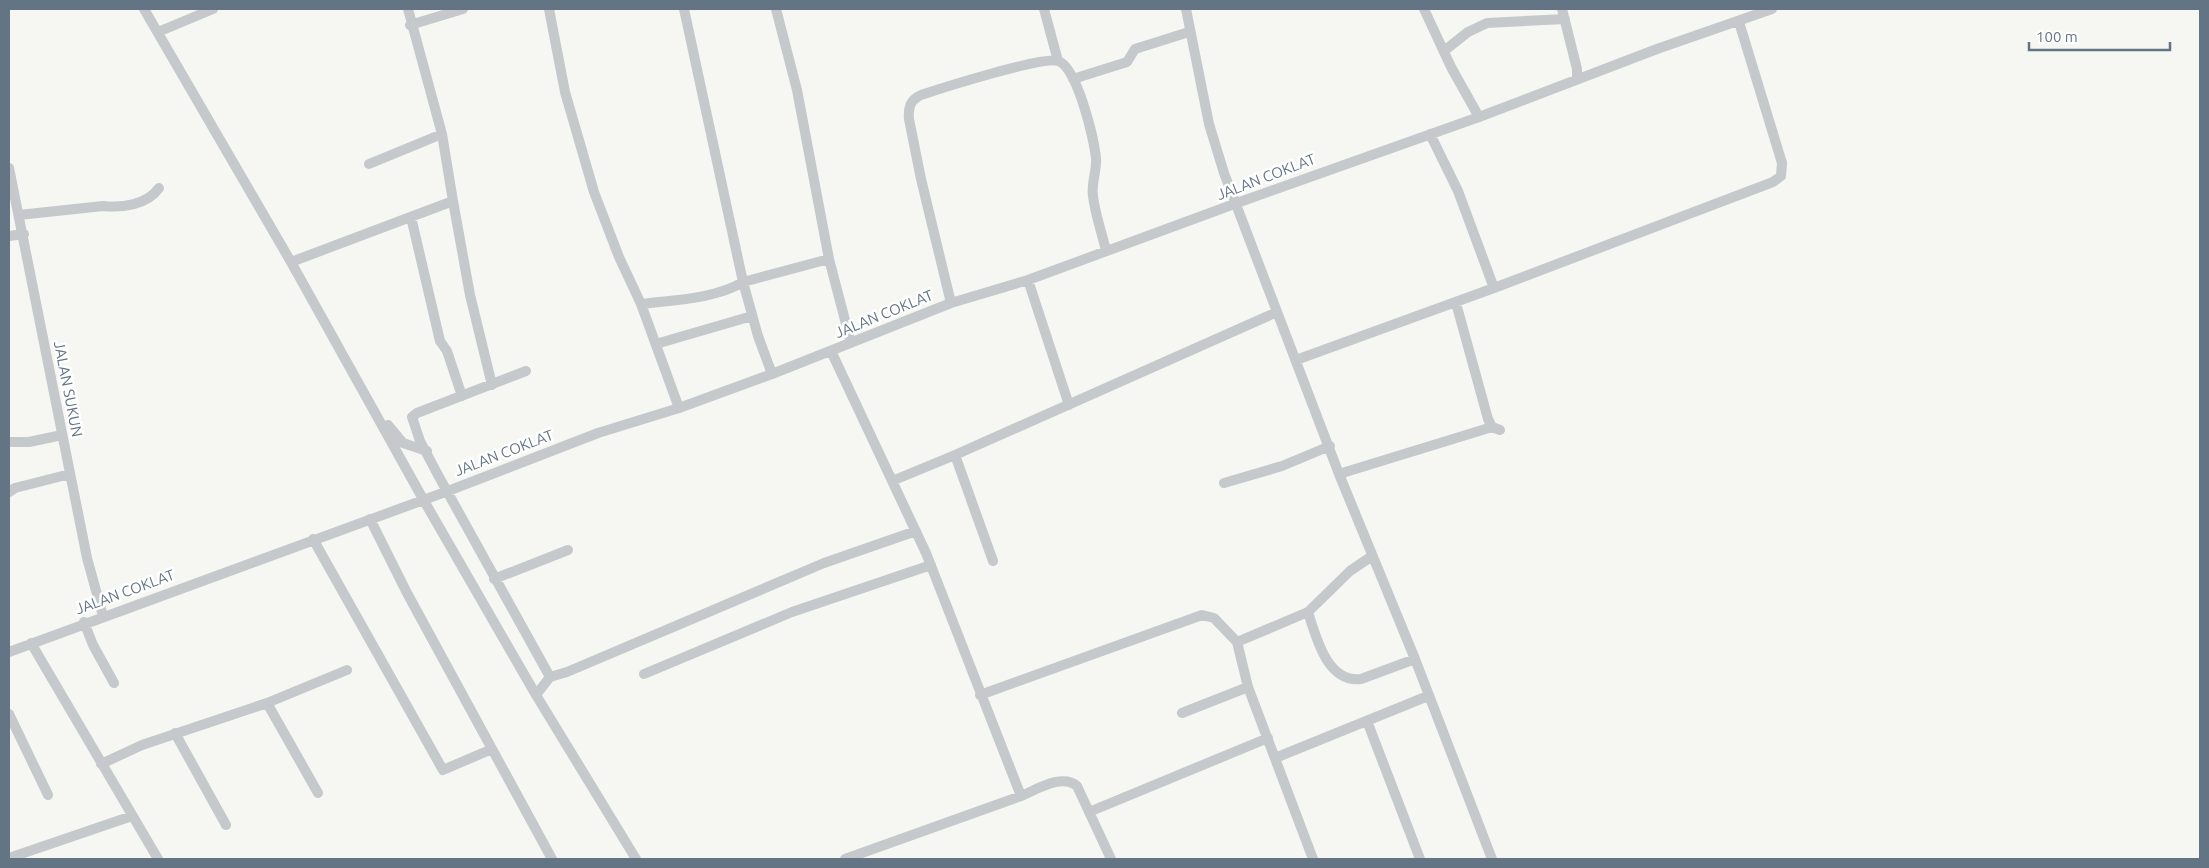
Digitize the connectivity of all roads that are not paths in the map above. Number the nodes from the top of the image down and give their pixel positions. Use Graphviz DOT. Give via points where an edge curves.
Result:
graph roads {
  1 [pos="144,9"];
  2 [pos="214,9"];
  3 [pos="408,9"];
  4 [pos="462,9"];
  5 [pos="549,9"];
  6 [pos="684,9"];
  7 [pos="776,9"];
  8 [pos="1044,9"];
  9 [pos="1186,9"];
  10 [pos="1424,9"];
  11 [pos="1772,9"];
  12 [pos="1564,14"];
  13 [pos="1739,22"];
  14 [pos="410,25"];
  15 [pos="158,32"];
  16 [pos="1189,32"];
  17 [pos="1444,51"];
  18 [pos="1058,60"];
  19 [pos="1073,79"];
  20 [pos="1577,79"];
  21 [pos="1479,117"];
  22 [pos="442,134"];
  23 [pos="1430,134"];
  24 [pos="369,164"];
  25 [pos="9,168"];
  26 [pos="10,182"];
  27 [pos="159,188"];
  28 [pos="452,201"];
  29 [pos="1237,203"];
  30 [pos="20,215"];
  31 [pos="411,218"];
  32 [pos="24,234"];
  33 [pos="9,236"];
  34 [pos="1106,251"];
  35 [pos="825,259"];
  36 [pos="291,262"];
  37 [pos="1028,280"];
  38 [pos="743,282"];
  39 [pos="1494,288"];
  40 [pos="951,303"];
  41 [pos="1456,303"];
  42 [pos="641,304"];
  43 [pos="1277,312"];
  44 [pos="752,316"];
  45 [pos="851,343"];
  46 [pos="656,344"];
  47 [pos="831,351"];
  48 [pos="344,359"];
  49 [pos="1296,360"];
  50 [pos="526,371"];
  51 [pos="772,374"];
  52 [pos="492,385"];
  53 [pos="462,396"];
  54 [pos="1069,405"];
  55 [pos="679,408"];
  56 [pos="62,435"];
  57 [pos="9,442"];
  58 [pos="1330,446"];
  59 [pos="427,451"];
  60 [pos="955,455"];
  61 [pos="70,474"];
  62 [pos="1339,474"];
  63 [pos="892,481"];
  64 [pos="1224,483"];
  65 [pos="448,491"];
  66 [pos="9,492"];
  67 [pos="423,499"];
  68 [pos="370,519"];
  69 [pos="916,531"];
  70 [pos="313,539"];
  71 [pos="568,550"];
  72 [pos="1372,556"];
  73 [pos="993,561"];
  74 [pos="931,565"];
  75 [pos="494,579"];
  76 [pos="1308,612"];
  77 [pos="103,616"];
  78 [pos="84,622"];
  79 [pos="1237,642"];
  80 [pos="31,643"];
  81 [pos="9,652"];
  82 [pos="1415,659"];
  83 [pos="347,670"];
  84 [pos="644,674"];
  85 [pos="550,676"];
  86 [pos="114,683"];
  87 [pos="1248,687"];
  88 [pos="536,695"];
  89 [pos="980,695"];
  90 [pos="1428,696"];
  91 [pos="267,703"];
  92 [pos="1182,713"];
  93 [pos="9,714"];
  94 [pos="1366,721"];
  95 [pos="175,733"];
  96 [pos="1268,738"];
  97 [pos="492,749"];
  98 [pos="1275,758"];
  99 [pos="101,764"];
  100 [pos="318,793"];
  101 [pos="48,796"];
  102 [pos="1021,796"];
  103 [pos="1089,812"];
  104 [pos="132,816"];
  105 [pos="226,826"];
  106 [pos="9,858"];
  107 [pos="158,859"];
  108 [pos="552,859"];
  109 [pos="636,859"];
  110 [pos="844,859"];
  111 [pos="1111,859"];
  112 [pos="1313,859"];
  113 [pos="1420,859"];
  114 [pos="1492,859"];
  1 -- 15 [label="street"];
  2 -- 15 [label="street"];
  3 -- 14 [label="street"];
  4 -- 14 [label="street"];
  5 -- 42 [label="street" via="565,92 594,192"];
  6 -- 38 [label="street"];
  7 -- 35 [label="street" via="797,90"];
  8 -- 18 [label="street"];
  9 -- 16 [label="street"];
  10 -- 17 [label="street"];
  11 -- 13 [label="street, JALAN COKLAT"];
  12 -- 17 [label="street" via="1487,23 1468,32"];
  12 -- 20 [label="street"];
  13 -- 20 [label="street, JALAN COKLAT"];
  13 -- 39 [label="street" via="1782,163 1781,176 1773,182"];
  14 -- 22 [label="street"];
  15 -- 36 [label="street"];
  16 -- 19 [label="street" via="1135,49 1127,62"];
  16 -- 29 [label="street" via="1216,148"];
  17 -- 21 [label="street"];
  18 -- 19 [label="street" via="1066,66"];
  18 -- 40 [label="street" via="1028,64 940,89 916,97 910,104 909,119 921,179"];
  19 -- 34 [label="street" via="1095,151 1092,193"];
  20 -- 21 [label="street, JALAN COKLAT"];
  21 -- 23 [label="street, JALAN COKLAT"];
  22 -- 24 [label="street"];
  22 -- 28 [label="street"];
  23 -- 29 [label="street, JALAN COKLAT"];
  23 -- 39 [label="street" via="1458,191"];
  25 -- 26 [label="street, JALAN SUKUN"];
  26 -- 30 [label="street, JALAN SUKUN"];
  27 -- 30 [label="street" via="151,198 116,208 103,206"];
  28 -- 31 [label="street"];
  28 -- 52 [label="street"];
  29 -- 34 [label="street, JALAN COKLAT"];
  29 -- 43 [label="street"];
  30 -- 32 [label="street, JALAN SUKUN"];
  31 -- 36 [label="street"];
  31 -- 53 [label="street" via="440,341 447,350"];
  32 -- 33 [label="street"];
  32 -- 56 [label="street, JALAN SUKUN"];
  34 -- 37 [label="street, JALAN COKLAT"];
  35 -- 38 [label="street"];
  35 -- 45 [label="street"];
  36 -- 48 [label="street"];
  37 -- 40 [label="street, JALAN COKLAT"];
  37 -- 54 [label="street"];
  38 -- 42 [label="street" via="732,289"];
  38 -- 44 [label="street"];
  39 -- 41 [label="street"];
  40 -- 45 [label="street, JALAN COKLAT"];
  41 -- 49 [label="street"];
  41 -- 62 [label="street" via="1488,419 1496,428"];
  42 -- 46 [label="street"];
  43 -- 49 [label="street"];
  43 -- 54 [label="street"];
  44 -- 46 [label="street"];
  44 -- 51 [label="street"];
  45 -- 47 [label="street, JALAN COKLAT"];
  46 -- 55 [label="street"];
  47 -- 51 [label="street, JALAN COKLAT"];
  47 -- 63 [label="street"];
  48 -- 59 [label="street" via="361,378 396,437 409,446"];
  48 -- 67 [label="street"];
  49 -- 58 [label="street"];
  50 -- 52 [label="street"];
  51 -- 55 [label="street, JALAN COKLAT"];
  52 -- 53 [label="street"];
  53 -- 59 [label="street" via="412,417"];
  54 -- 60 [label="street"];
  55 -- 65 [label="street, JALAN COKLAT" via="598,433"];
  56 -- 57 [label="street" via="29,442"];
  56 -- 61 [label="street, JALAN SUKUN"];
  58 -- 62 [label="street"];
  58 -- 64 [label="street" via="1282,466"];
  59 -- 65 [label="street"];
  60 -- 63 [label="street"];
  60 -- 73 [label="street"];
  61 -- 66 [label="street"];
  61 -- 77 [label="street, JALAN SUKUN"];
  62 -- 72 [label="street"];
  63 -- 69 [label="street"];
  65 -- 67 [label="street, JALAN COKLAT"];
  65 -- 75 [label="street"];
  67 -- 68 [label="street, JALAN COKLAT"];
  67 -- 88 [label="street"];
  68 -- 70 [label="street, JALAN COKLAT"];
  68 -- 97 [label="street"];
  69 -- 74 [label="street"];
  69 -- 85 [label="street" via="824,563 653,637"];
  70 -- 77 [label="street, JALAN COKLAT"];
  70 -- 97 [label="street" via="442,770"];
  71 -- 75 [label="street"];
  72 -- 76 [label="street" via="1350,571"];
  72 -- 82 [label="street"];
  74 -- 84 [label="street" via="792,612"];
  74 -- 89 [label="street"];
  75 -- 85 [label="street"];
  76 -- 79 [label="street"];
  76 -- 82 [label="street" via="1329,665 1338,673 1354,680 1361,679"];
  77 -- 78 [label="street, JALAN COKLAT"];
  78 -- 80 [label="street, JALAN COKLAT"];
  78 -- 86 [label="street"];
  79 -- 87 [label="street"];
  79 -- 89 [label="street" via="1214,618 1202,615"];
  80 -- 81 [label="street, JALAN COKLAT"];
  80 -- 99 [label="street"];
  82 -- 90 [label="street"];
  83 -- 91 [label="street"];
  85 -- 88 [label="street"];
  87 -- 92 [label="street"];
  87 -- 96 [label="street"];
  88 -- 109 [label="street"];
  89 -- 102 [label="street"];
  90 -- 94 [label="street"];
  90 -- 114 [label="street"];
  91 -- 95 [label="street"];
  91 -- 100 [label="street"];
  93 -- 101 [label="street"];
  94 -- 98 [label="street"];
  94 -- 113 [label="street"];
  95 -- 99 [label="street"];
  95 -- 105 [label="street"];
  96 -- 98 [label="street"];
  96 -- 103 [label="street"];
  97 -- 108 [label="street"];
  98 -- 112 [label="street"];
  99 -- 104 [label="street"];
  102 -- 103 [label="street" via="1058,781 1072,782"];
  102 -- 110 [label="street"];
  103 -- 111 [label="street"];
  104 -- 106 [label="street"];
  104 -- 107 [label="street"];
}
